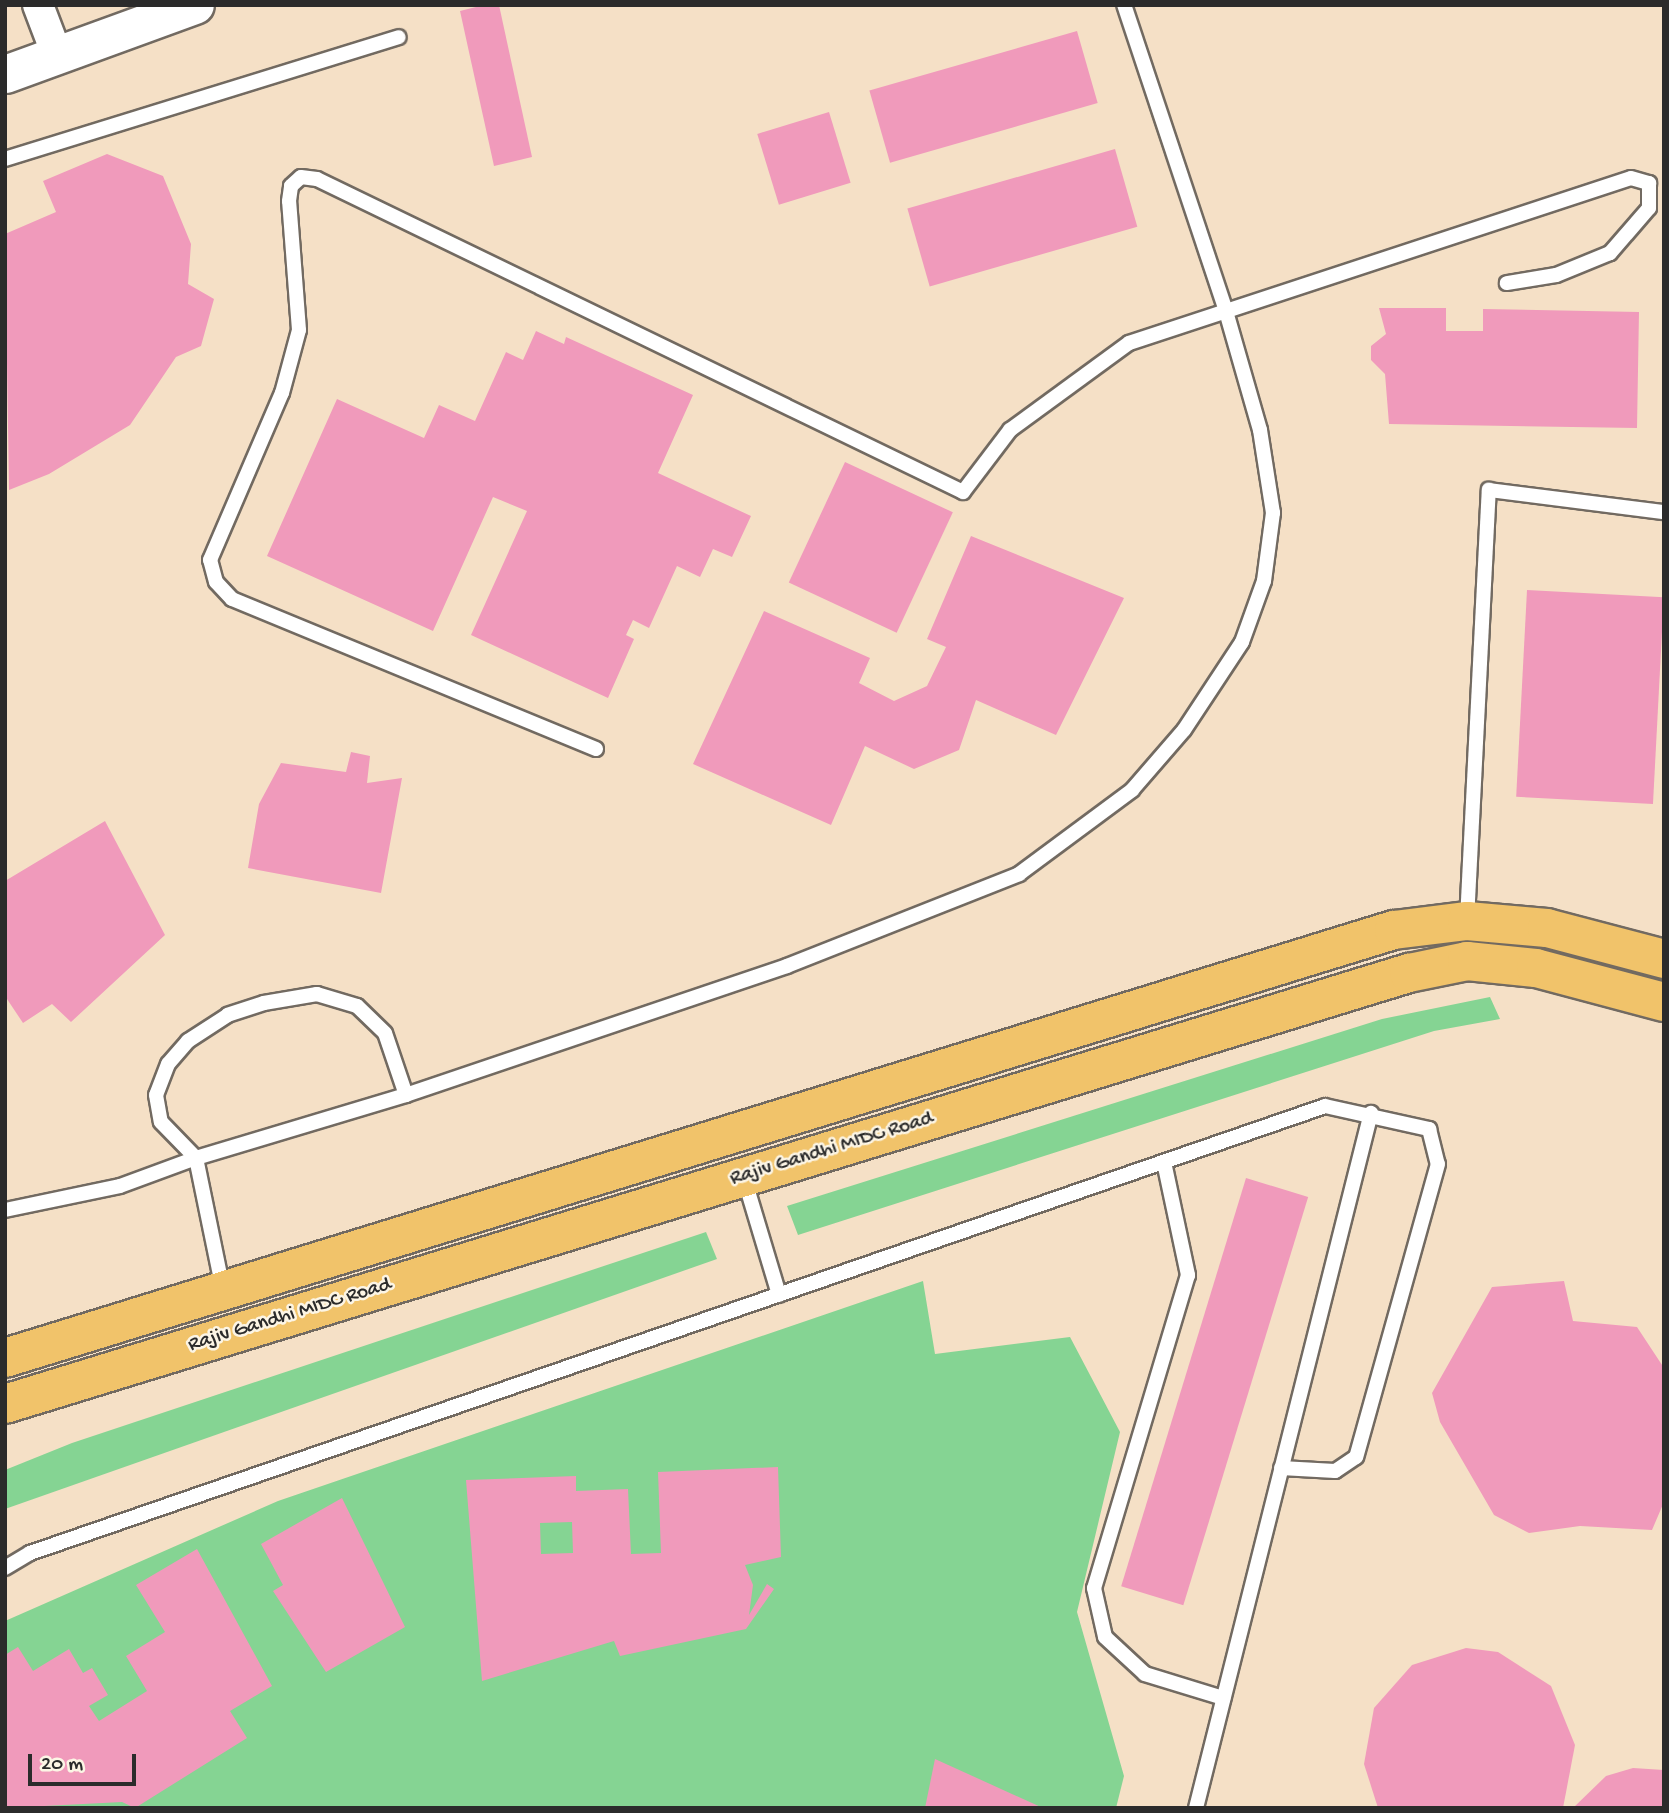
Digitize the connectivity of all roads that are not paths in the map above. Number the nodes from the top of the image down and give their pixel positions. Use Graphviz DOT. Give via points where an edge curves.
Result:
graph roads {
  1 [pos="38,5"];
  2 [pos="195,5"];
  3 [pos="1124,5"];
  4 [pos="398,37"];
  5 [pos="57,55"];
  6 [pos="5,74"];
  7 [pos="5,159"];
  8 [pos="1507,283"];
  9 [pos="1225,308"];
  10 [pos="1664,512"];
  11 [pos="596,749"];
  12 [pos="1467,921"];
  13 [pos="1664,959"];
  14 [pos="1664,1002"];
  15 [pos="406,1095"];
  16 [pos="1371,1113"];
  17 [pos="195,1157"];
  18 [pos="1164,1162"];
  19 [pos="743,1177"];
  20 [pos="5,1210"];
  21 [pos="223,1291"];
  22 [pos="779,1295"];
  23 [pos="5,1358"];
  24 [pos="5,1404"];
  25 [pos="1281,1468"];
  26 [pos="5,1569"];
  27 [pos="1223,1698"];
  28 [pos="1196,1808"];
  1 -- 5 [label="street"];
  2 -- 5 [label="street"];
  3 -- 9 [label="lane"];
  4 -- 7 [label="lane"];
  5 -- 6 [label="street"];
  8 -- 9 [label="lane" via="1556,275 1610,253 1649,208 1649,183 1631,178"];
  9 -- 11 [label="lane" via="1129,343 1010,430 963,492 317,178 301,177 291,186 289,201 299,330 282,393 209,560 216,582 232,598"];
  9 -- 15 [label="lane" via="1260,430 1273,513 1264,580 1242,642 1184,730 1132,790 1019,874 787,966"];
  10 -- 12 [label="lane" via="1489,490"];
  12 -- 13 [label="main road, Rajiv Gandhi MIDC Road" via="1547,928"];
  12 -- 21 [label="main road, Rajiv Gandhi MIDC Road" via="1394,930"];
  14 -- 19 [label="main road, Rajiv Gandhi MIDC Road" via="1536,968 1467,961 1409,973"];
  15 -- 17 [label="lane"];
  15 -- 17 [label="lane" via="385,1032 358,1006 317,995 264,1003 187,1041 168,1064 156,1095 161,1122"];
  16 -- 18 [label="lane" via="1325,1106"];
  16 -- 25 [label="lane"];
  16 -- 25 [label="lane" via="1429,1129 1438,1164 1356,1457 1335,1471"];
  17 -- 20 [label="lane" via="120,1186"];
  17 -- 21 [label="lane"];
  18 -- 22 [label="lane"];
  18 -- 27 [label="lane" via="1188,1275 1094,1588 1105,1637 1146,1674"];
  19 -- 22 [label="lane"];
  19 -- 24 [label="main road, Rajiv Gandhi MIDC Road"];
  21 -- 23 [label="main road, Rajiv Gandhi MIDC Road"];
  22 -- 26 [label="lane" via="30,1553"];
  25 -- 27 [label="lane"];
  27 -- 28 [label="lane"];
}
